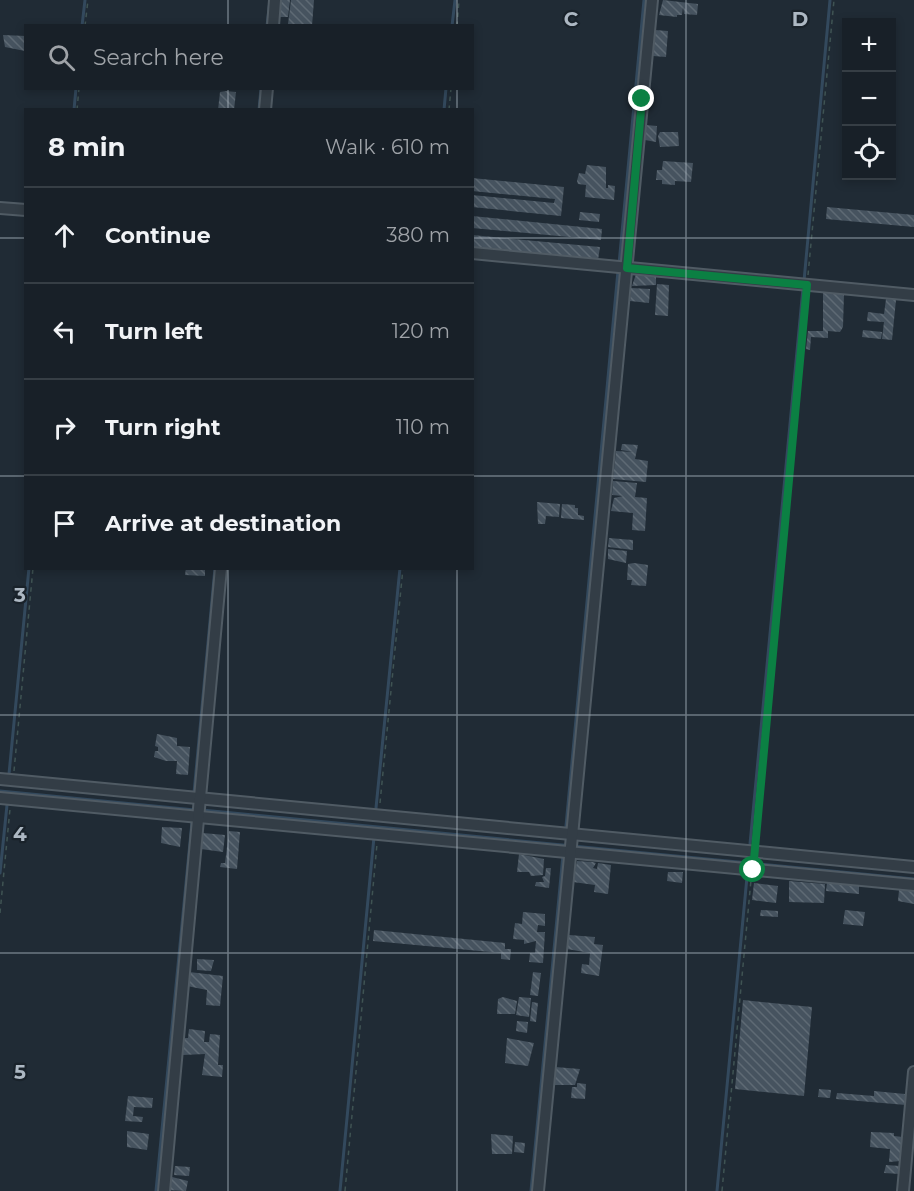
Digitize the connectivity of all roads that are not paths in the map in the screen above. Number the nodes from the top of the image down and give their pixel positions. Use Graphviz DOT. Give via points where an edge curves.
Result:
graph roads {
  1 [pos="275,0"];
  2 [pos="652,0"];
  3 [pos="273,24"];
  4 [pos="267,90"];
  5 [pos="265,108"];
  6 [pos="0,208"];
  7 [pos="24,210"];
  8 [pos="474,253"];
  9 [pos="621,268"];
  10 [pos="914,295"];
  11 [pos="221,570"];
  12 [pos="0,779"];
  13 [pos="11,792"];
  14 [pos="199,809"];
  15 [pos="378,827"];
  16 [pos="569,847"];
  17 [pos="754,862"];
  18 [pos="914,867"];
  19 [pos="914,885"];
  20 [pos="914,1072"];
  21 [pos="164,1191"];
  22 [pos="538,1191"];
  23 [pos="903,1191"];
  1 -- 3 [label="street"];
  2 -- 9 [label="street"];
  4 -- 5 [label="street"];
  6 -- 7 [label="street"];
  8 -- 9 [label="street"];
  9 -- 10 [label="street"];
  9 -- 16 [label="street"];
  11 -- 14 [label="street"];
  12 -- 13 [label="street"];
  13 -- 14 [label="street"];
  13 -- 14 [label="street"];
  14 -- 15 [label="street"];
  14 -- 15 [label="street"];
  14 -- 21 [label="street"];
  15 -- 16 [label="street"];
  15 -- 16 [label="street"];
  16 -- 17 [label="street"];
  16 -- 17 [label="street"];
  16 -- 22 [label="street"];
  17 -- 18 [label="street"];
  17 -- 19 [label="street"];
  20 -- 23 [label="street"];
}
